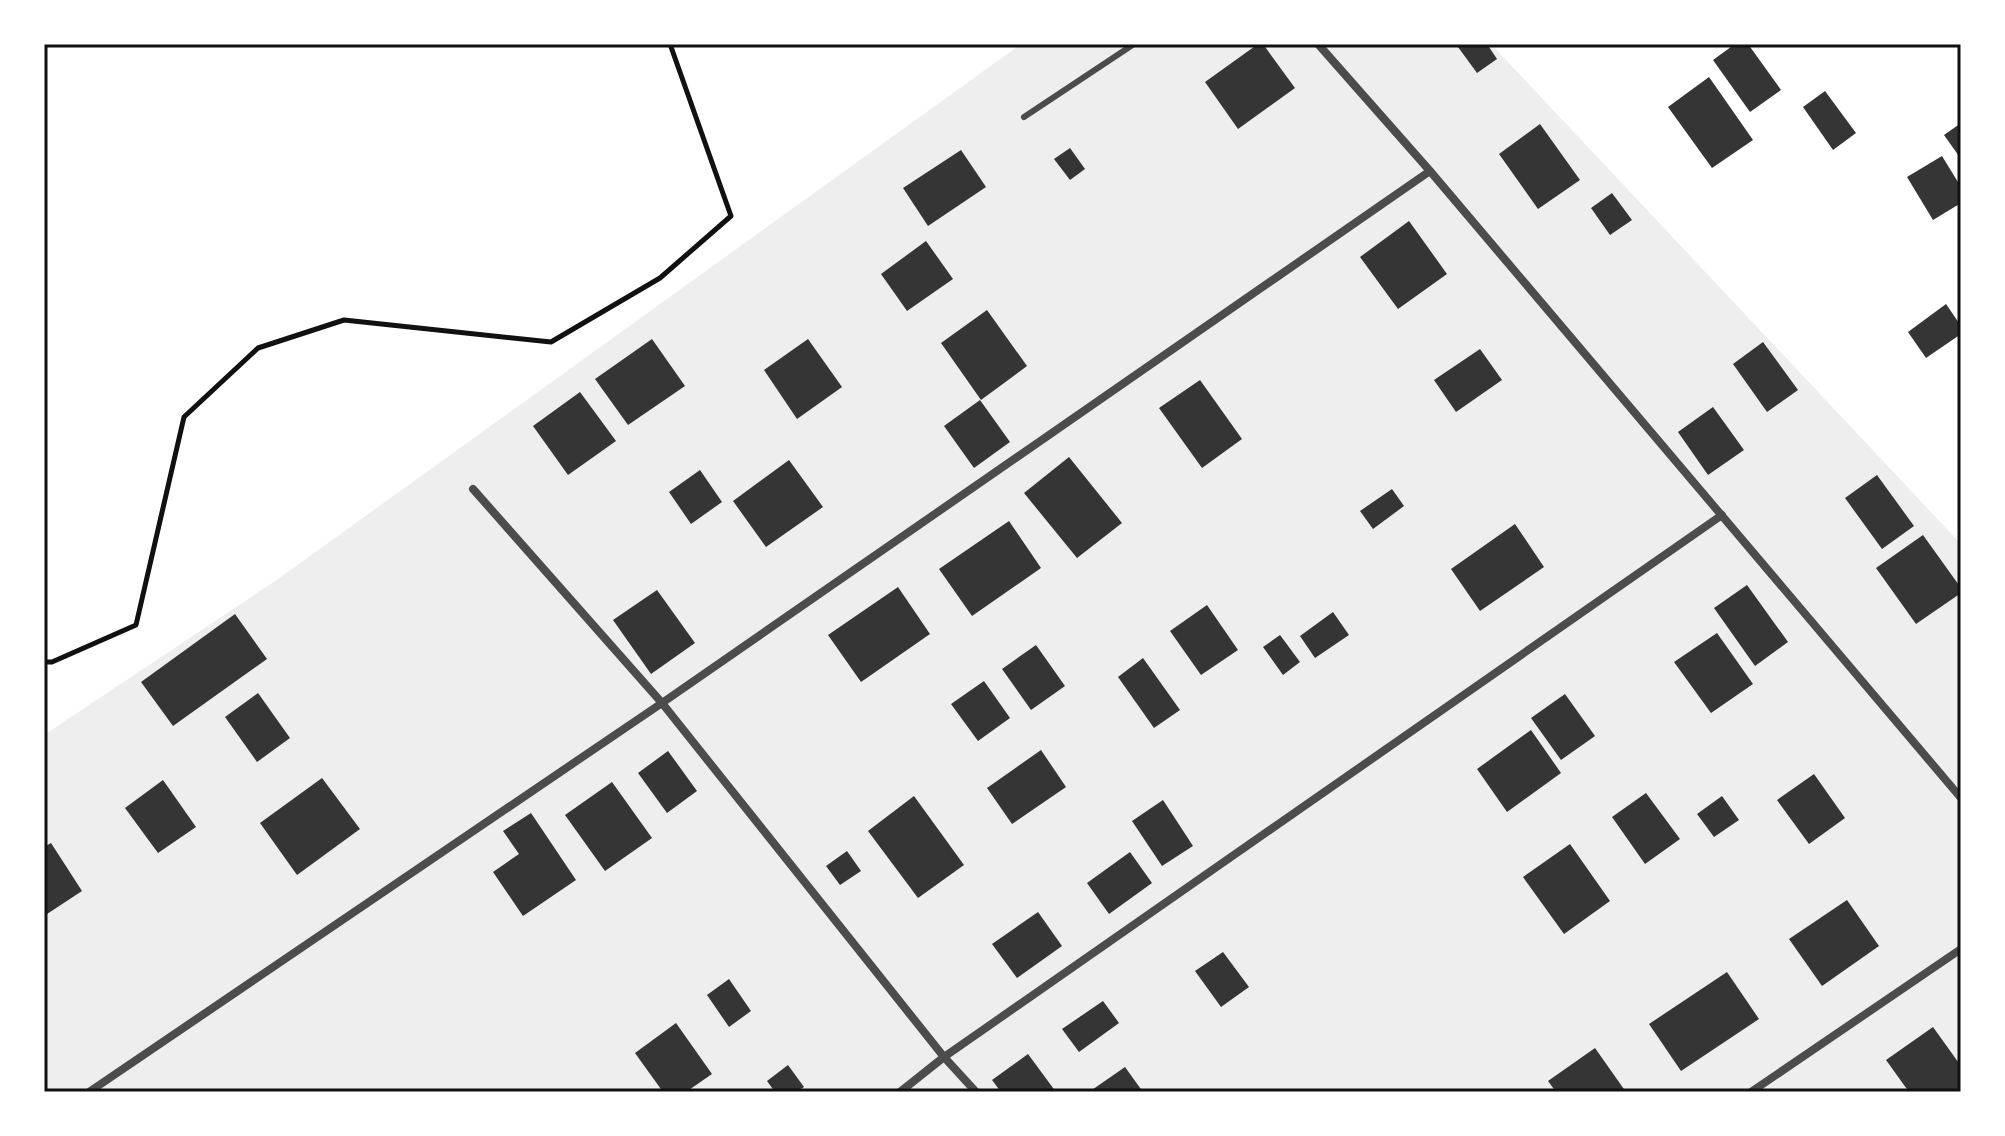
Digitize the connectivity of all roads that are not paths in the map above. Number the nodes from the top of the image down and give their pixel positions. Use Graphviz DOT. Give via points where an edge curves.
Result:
graph roads {
  1 [pos="1134,44"];
  2 [pos="1318,44"];
  3 [pos="1024,117"];
  4 [pos="1430,171"];
  5 [pos="473,489"];
  6 [pos="1722,515"];
  7 [pos="662,703"];
  8 [pos="1961,798"];
  9 [pos="1961,949"];
  10 [pos="944,1057"];
  11 [pos="89,1092"];
  12 [pos="900,1092"];
  13 [pos="976,1092"];
  14 [pos="1751,1092"];
  1 -- 3 [label="lane"];
  2 -- 4 [label="street"];
  4 -- 6 [label="street"];
  4 -- 7 [label="street"];
  5 -- 7 [label="street"];
  6 -- 8 [label="street"];
  6 -- 10 [label="street"];
  7 -- 10 [label="street"];
  7 -- 11 [label="street"];
  9 -- 14 [label="street"];
  10 -- 12 [label="street"];
  10 -- 13 [label="street"];
}
